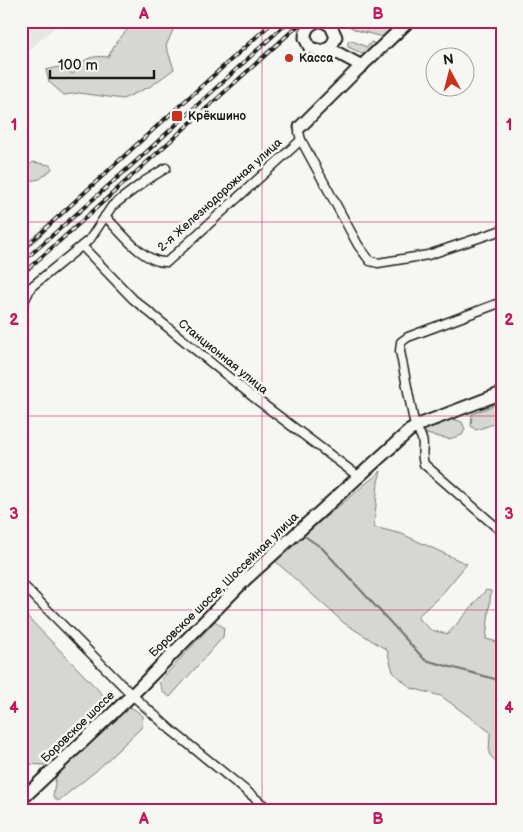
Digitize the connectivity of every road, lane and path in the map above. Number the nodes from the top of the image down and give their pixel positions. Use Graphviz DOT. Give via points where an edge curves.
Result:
graph roads {
  1 [pos="318,21"];
  2 [pos="323,21"];
  3 [pos="410,21"];
  4 [pos="332,49"];
  5 [pos="362,66"];
  6 [pos="300,128"];
  7 [pos="301,140"];
  8 [pos="166,168"];
  9 [pos="105,216"];
  10 [pos="502,230"];
  11 [pos="82,246"];
  12 [pos="502,302"];
  13 [pos="21,308"];
  14 [pos="502,392"];
  15 [pos="414,426"];
  16 [pos="358,476"];
  17 [pos="502,532"];
  18 [pos="21,583"];
  19 [pos="132,695"];
  20 [pos="21,800"];
  21 [pos="270,811"];
  1 -- 4 [label="main road" via="307,28 306,42 314,50"];
  2 -- 4 [label="main road" via="334,30 336,37"];
  3 -- 5 [label="main road, 2-я Железнодорожная улица"];
  4 -- 5 [label="main road"];
  5 -- 6 [label="main road, 2-я Железнодорожная улица"];
  6 -- 7 [label="street, 2-я Железнодорожная улица"];
  7 -- 9 [label="street, 2-я Железнодорожная улица" via="167,262 153,260 142,253"];
  7 -- 10 [label="street" via="370,261 378,263 428,255"];
  8 -- 9 [label="street" via="144,180 112,206"];
  9 -- 11 [label="street"];
  11 -- 13 [label="street" via="34,284"];
  11 -- 16 [label="street, Станционная улица" via="134,298 252,396"];
  12 -- 15 [label="street" via="401,342"];
  14 -- 15 [label="main road"];
  15 -- 16 [label="main road"];
  15 -- 17 [label="street" via="424,445 424,464"];
  16 -- 19 [label="main road, Боровское шоссе, Шоссейная улица" via="246,579"];
  18 -- 19 [label="street"];
  19 -- 20 [label="main road, Боровское шоссе"];
  19 -- 21 [label="street"];
}
